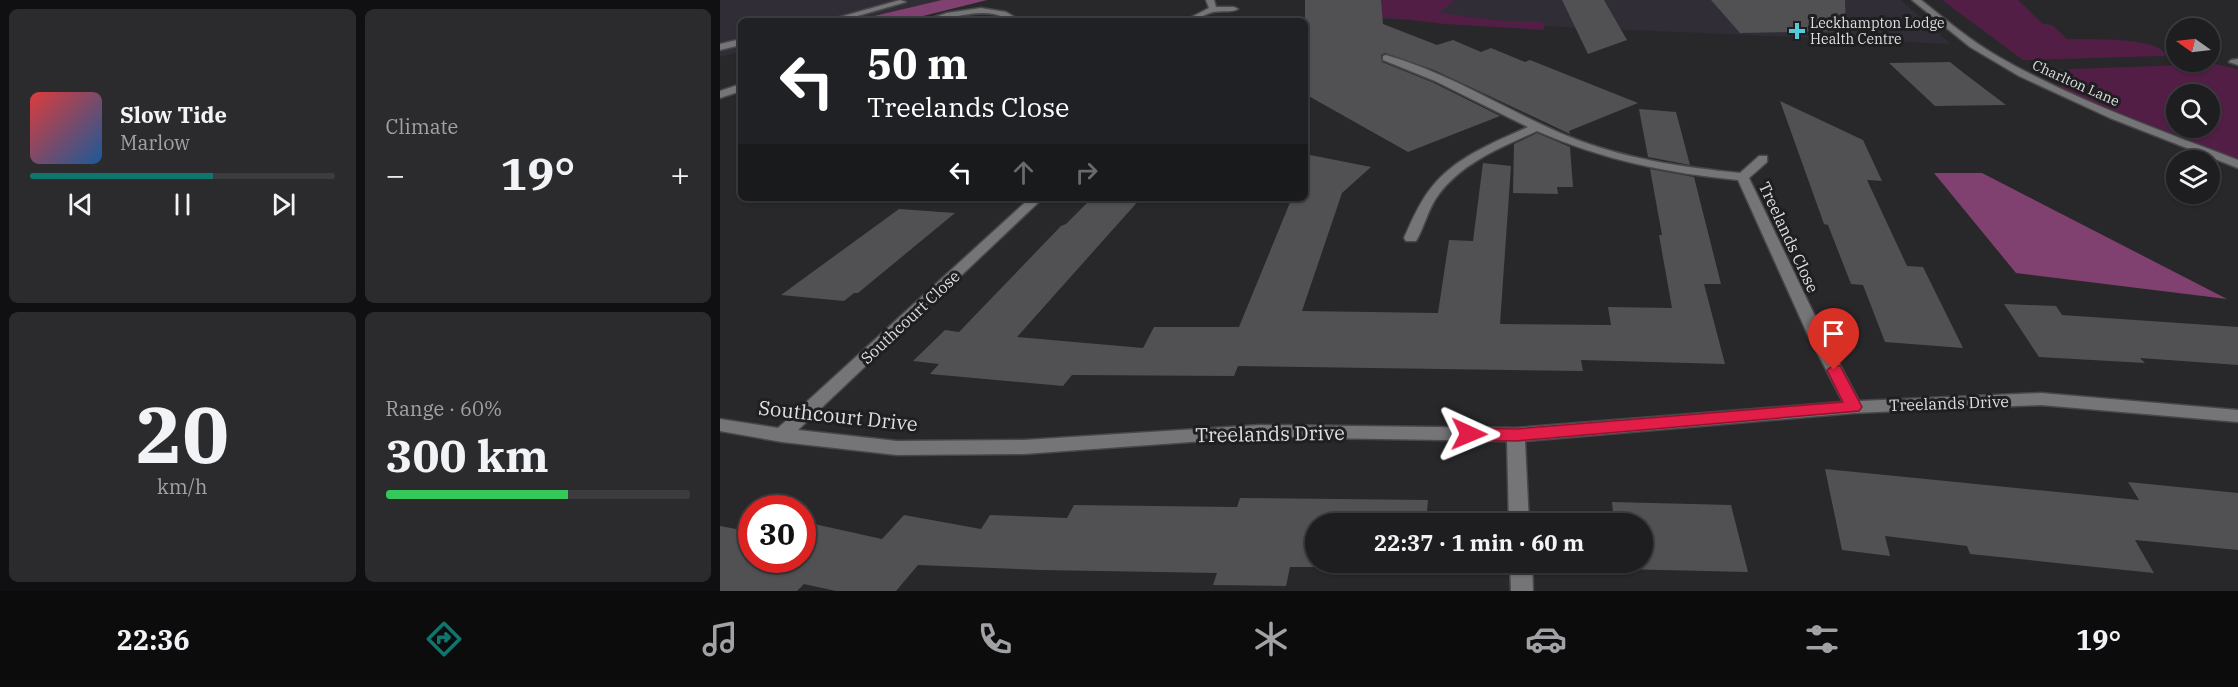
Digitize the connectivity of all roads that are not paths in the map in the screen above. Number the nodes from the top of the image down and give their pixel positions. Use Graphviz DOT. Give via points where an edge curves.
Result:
graph roads {
  1 [pos="1916,0"];
  2 [pos="902,2"];
  3 [pos="1212,4"];
  4 [pos="1234,9"];
  5 [pos="841,18"];
  6 [pos="938,18"];
  7 [pos="1012,18"];
  8 [pos="1192,18"];
  9 [pos="738,43"];
  10 [pos="720,47"];
  11 [pos="1386,58"];
  12 [pos="738,88"];
  13 [pos="720,95"];
  14 [pos="1539,126"];
  15 [pos="1763,159"];
  16 [pos="2238,164"];
  17 [pos="1743,177"];
  18 [pos="1034,201"];
  19 [pos="1410,238"];
  20 [pos="1854,407"];
  21 [pos="2238,416"];
  22 [pos="720,425"];
  23 [pos="782,435"];
  24 [pos="1516,435"];
  25 [pos="1024,447"];
  26 [pos="1520,513"];
  27 [pos="1521,573"];
  28 [pos="1522,591"];
  1 -- 16 [label="street, Charlton Lane" via="1958,34 2040,83"];
  2 -- 5 [label="street"];
  3 -- 4 [label="street"];
  3 -- 8 [label="street"];
  6 -- 7 [label="street" via="979,12 997,12"];
  9 -- 10 [label="street"];
  11 -- 14 [label="street, Treelands Close"];
  12 -- 13 [label="street"];
  14 -- 17 [label="street, Treelands Close" via="1590,149 1640,164"];
  14 -- 19 [label="street" via="1474,157 1446,178"];
  15 -- 17 [label="street, Treelands Close"];
  17 -- 20 [label="street, Treelands Close"];
  18 -- 23 [label="street, Southcourt Close"];
  20 -- 21 [label="street, Treelands Drive" via="2041,399"];
  20 -- 24 [label="street, Treelands Drive"];
  22 -- 23 [label="street, Southcourt Drive"];
  23 -- 25 [label="street, Southcourt Drive" via="897,448"];
  24 -- 25 [label="street, Treelands Drive" via="1260,431"];
  24 -- 26 [label="street"];
  27 -- 28 [label="street"];
}
